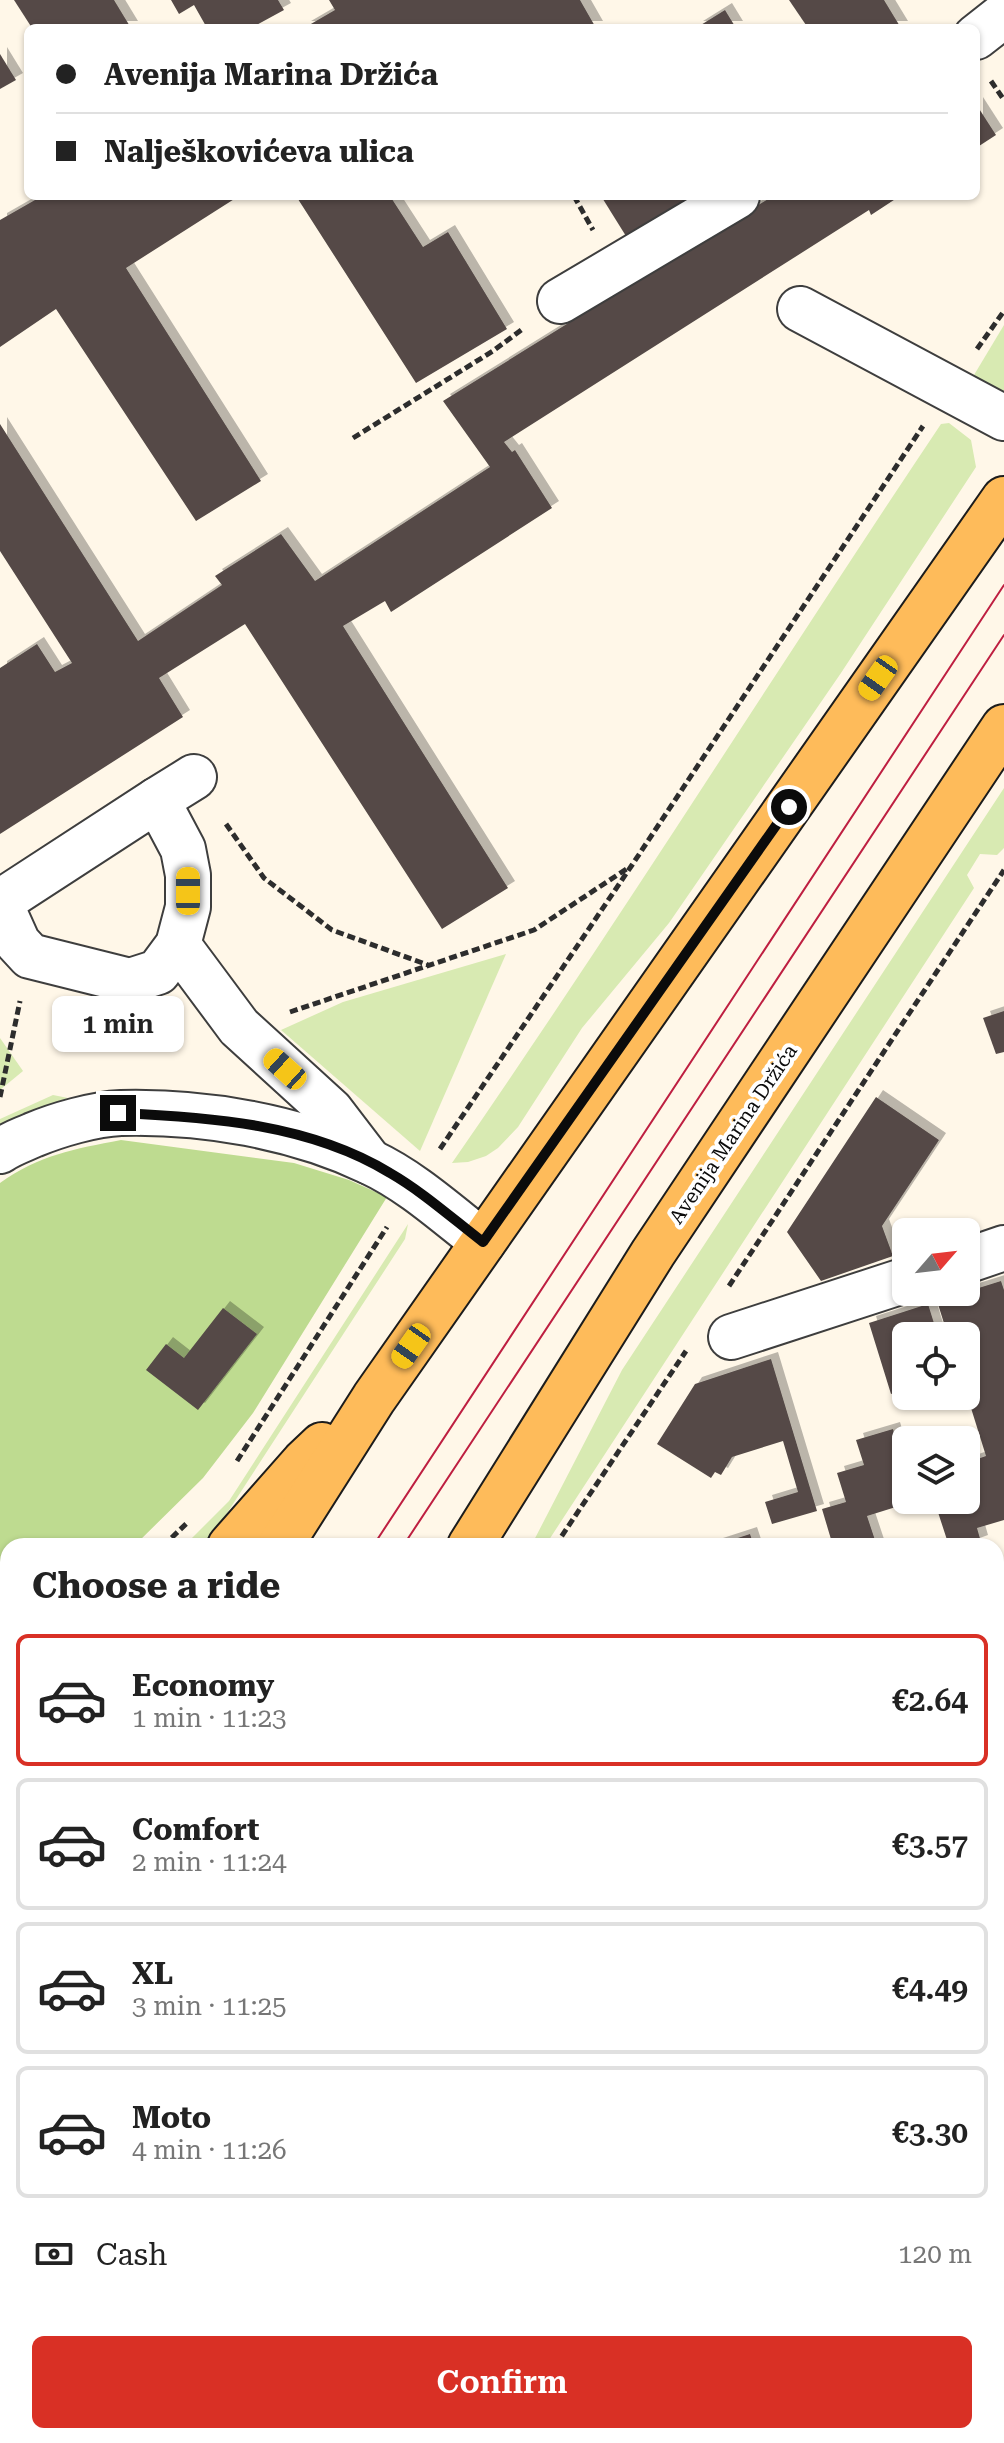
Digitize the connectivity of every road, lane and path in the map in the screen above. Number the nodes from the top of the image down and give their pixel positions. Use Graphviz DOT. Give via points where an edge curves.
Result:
graph roads {
  1 [pos="1004,15"];
  2 [pos="980,34"];
  3 [pos="730,200"];
  4 [pos="560,301"];
  5 [pos="800,309"];
  6 [pos="1004,311"];
  7 [pos="948,390"];
  8 [pos="1004,418"];
  9 [pos="353,438"];
  10 [pos="1004,499"];
  11 [pos="1004,727"];
  12 [pos="194,777"];
  13 [pos="157,800"];
  14 [pos="632,865"];
  15 [pos="1004,870"];
  16 [pos="0,903"];
  17 [pos="178,945"];
  18 [pos="30,956"];
  19 [pos="428,965"];
  20 [pos="281,1015"];
  21 [pos="0,1098"];
  22 [pos="0,1151"];
  23 [pos="433,1159"];
  24 [pos="370,1162"];
  25 [pos="393,1218"];
  26 [pos="483,1242"];
  27 [pos="1004,1248"];
  28 [pos="980,1256"];
  29 [pos="892,1284"];
  30 [pos="725,1292"];
  31 [pos="711,1340"];
  32 [pos="374,1398"];
  33 [pos="230,1473"];
  34 [pos="193,1517"];
  35 [pos="171,1538"];
  36 [pos="237,1538"];
  37 [pos="285,1538"];
  38 [pos="475,1538"];
  39 [pos="561,1538"];
  1 -- 2 [label="street"];
  3 -- 4 [label="street"];
  4 -- 9 [label="path" via="493,351"];
  5 -- 7 [label="street"];
  6 -- 7 [label="path"];
  7 -- 8 [label="street"];
  7 -- 14 [label="path"];
  10 -- 26 [label="main road"];
  11 -- 38 [label="main road, Avenija Marina Držića" via="662,1240"];
  12 -- 13 [label="street"];
  12 -- 19 [label="path" via="264,878 332,930"];
  13 -- 16 [label="street"];
  13 -- 17 [label="street" via="183,849 188,875 188,907"];
  14 -- 19 [label="path" via="534,930"];
  14 -- 23 [label="path"];
  15 -- 30 [label="path"];
  16 -- 18 [label="street" via="18,943"];
  17 -- 18 [label="street" via="158,972 130,981"];
  17 -- 24 [label="street" via="239,1027 331,1111"];
  18 -- 21 [label="path"];
  19 -- 20 [label="path"];
  22 -- 24 [label="street" via="52,1127 118,1113 232,1121"];
  24 -- 26 [label="street"];
  25 -- 33 [label="path"];
  26 -- 32 [label="main road"];
  27 -- 28 [label="street"];
  29 -- 31 [label="street"];
  31 -- 39 [label="path"];
  32 -- 36 [label="main road" via="304,1462"];
  32 -- 37 [label="main road"];
  34 -- 35 [label="path"];
}
